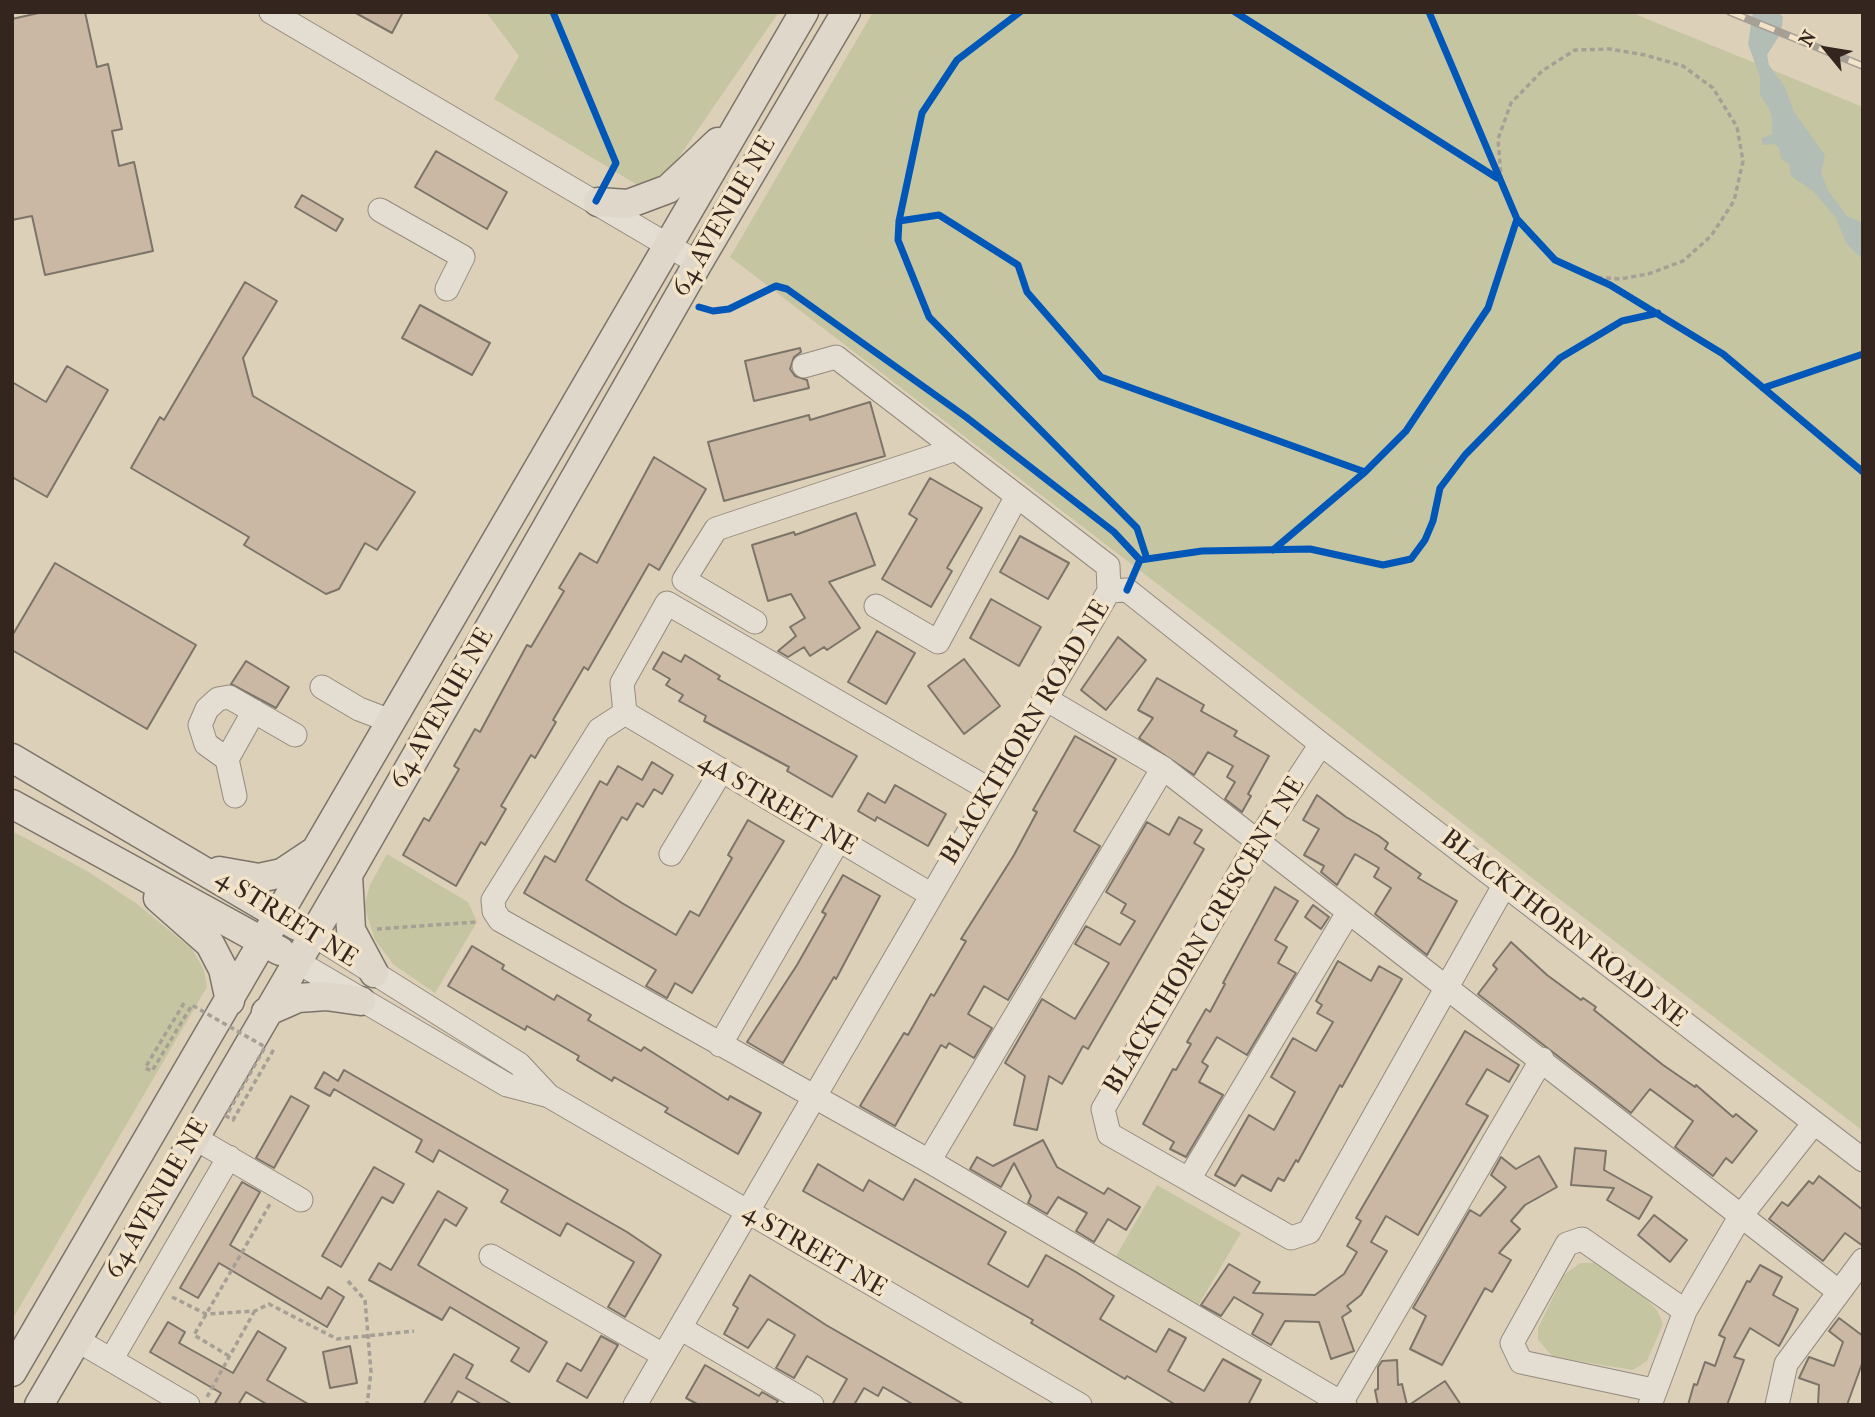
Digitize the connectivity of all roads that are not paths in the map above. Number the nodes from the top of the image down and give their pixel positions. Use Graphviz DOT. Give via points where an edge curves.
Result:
graph roads {
  1 [pos="271,12"];
  2 [pos="804,12"];
  3 [pos="846,12"];
  4 [pos="743,118"];
  5 [pos="598,202"];
  6 [pos="380,210"];
  7 [pos="670,246"];
  8 [pos="698,262"];
  9 [pos="447,289"];
  10 [pos="804,366"];
  11 [pos="956,449"];
  12 [pos="1017,496"];
  13 [pos="1109,591"];
  14 [pos="876,606"];
  15 [pos="755,621"];
  16 [pos="322,687"];
  17 [pos="1044,698"];
  18 [pos="254,711"];
  19 [pos="625,713"];
  20 [pos="393,722"];
  21 [pos="295,735"];
  22 [pos="1321,744"];
  23 [pos="12,758"];
  24 [pos="227,759"];
  25 [pos="1163,768"];
  26 [pos="720,772"];
  27 [pos="992,791"];
  28 [pos="235,796"];
  29 [pos="12,804"];
  30 [pos="1259,839"];
  31 [pos="838,841"];
  32 [pos="320,848"];
  33 [pos="671,854"];
  34 [pos="114,859"];
  35 [pos="204,868"];
  36 [pos="348,874"];
  37 [pos="1504,884"];
  38 [pos="930,894"];
  39 [pos="1348,913"];
  40 [pos="280,916"];
  41 [pos="312,934"];
  42 [pos="264,942"];
  43 [pos="296,961"];
  44 [pos="374,973"];
  45 [pos="1447,985"];
  46 [pos="230,1001"];
  47 [pos="361,1002"];
  48 [pos="266,1013"];
  49 [pos="720,1045"];
  50 [pos="1542,1059"];
  51 [pos="549,1096"];
  52 [pos="813,1098"];
  53 [pos="1814,1123"];
  54 [pos="193,1137"];
  55 [pos="229,1157"];
  56 [pos="1863,1160"];
  57 [pos="929,1161"];
  58 [pos="1189,1179"];
  59 [pos="301,1200"];
  60 [pos="747,1213"];
  61 [pos="1740,1217"];
  62 [pos="491,1256"];
  63 [pos="1863,1260"];
  64 [pos="1838,1291"];
  65 [pos="1685,1311"];
  66 [pos="680,1328"];
  67 [pos="77,1340"];
  68 [pos="663,1355"];
  69 [pos="111,1360"];
  70 [pos="12,1372"];
  71 [pos="1652,1397"];
  72 [pos="802,1402"];
  73 [pos="1343,1404"];
  74 [pos="39,1405"];
  75 [pos="188,1405"];
  76 [pos="635,1405"];
  77 [pos="1080,1405"];
  78 [pos="1777,1405"];
  1 -- 5 [label="street"];
  2 -- 4 [label="main road, 64 AVENUE NE"];
  3 -- 8 [label="main road, 64 AVENUE NE"];
  4 -- 5 [label="main road" via="668,188 628,204"];
  4 -- 7 [label="main road, 64 AVENUE NE"];
  5 -- 7 [label="street"];
  6 -- 9 [label="street" via="463,257"];
  7 -- 8 [label="street"];
  7 -- 20 [label="main road, 64 AVENUE NE"];
  8 -- 36 [label="main road, 64 AVENUE NE"];
  10 -- 11 [label="street" via="836,357"];
  11 -- 12 [label="street"];
  11 -- 15 [label="street" via="716,529 684,580"];
  12 -- 13 [label="street" via="1108,566"];
  12 -- 14 [label="street" via="938,642"];
  13 -- 17 [label="street, BLACKTHORN ROAD NE"];
  13 -- 22 [label="street, BLACKTHORN ROAD NE" via="1127,590"];
  16 -- 20 [label="street"];
  17 -- 25 [label="street"];
  17 -- 27 [label="street, BLACKTHORN ROAD NE"];
  18 -- 21 [label="street"];
  18 -- 24 [label="street"];
  18 -- 24 [label="street" via="229,697 218,699 207,709 200,725 202,735 206,744"];
  19 -- 26 [label="street, 4A STREET NE"];
  19 -- 27 [label="street" via="622,683 667,603"];
  19 -- 49 [label="street" via="599,730 493,900 494,911 500,920"];
  20 -- 32 [label="main road, 64 AVENUE NE"];
  22 -- 30 [label="street, BLACKTHORN CRESCENT NE"];
  22 -- 37 [label="street, BLACKTHORN ROAD NE"];
  23 -- 35 [label="main road, 4 STREET NE"];
  24 -- 28 [label="street"];
  25 -- 30 [label="street"];
  25 -- 57 [label="street"];
  26 -- 31 [label="street, 4A STREET NE"];
  26 -- 33 [label="street"];
  27 -- 38 [label="street, BLACKTHORN ROAD NE"];
  29 -- 34 [label="main road, 4 STREET NE"];
  30 -- 39 [label="street"];
  30 -- 58 [label="street, BLACKTHORN CRESCENT NE" via="1102,1109 1109,1134"];
  31 -- 38 [label="street, 4A STREET NE"];
  31 -- 49 [label="street"];
  32 -- 35 [label="main road" via="282,873 259,878"];
  32 -- 40 [label="main road, 64 AVENUE NE"];
  34 -- 42 [label="main road, 4 STREET NE"];
  34 -- 46 [label="main road" via="210,944 223,969"];
  35 -- 40 [label="main road, 4 STREET NE"];
  36 -- 41 [label="main road, 64 AVENUE NE"];
  36 -- 44 [label="main road" via="351,930"];
  37 -- 45 [label="street, BLACKTHORN CRESCENT NE"];
  37 -- 53 [label="street, BLACKTHORN ROAD NE"];
  38 -- 52 [label="street, BLACKTHORN ROAD NE"];
  39 -- 45 [label="street"];
  39 -- 58 [label="street"];
  40 -- 41 [label="main road, 4 STREET NE"];
  40 -- 42 [label="main road, 64 AVENUE NE"];
  41 -- 43 [label="main road, 64 AVENUE NE"];
  41 -- 44 [label="street, 4 STREET NE"];
  42 -- 43 [label="main road, 4 STREET NE"];
  42 -- 46 [label="main road, 64 AVENUE NE"];
  43 -- 47 [label="street, 4 STREET NE"];
  43 -- 48 [label="main road, 64 AVENUE NE"];
  44 -- 51 [label="street, 4 STREET NE" via="519,1064"];
  45 -- 50 [label="street"];
  45 -- 58 [label="street, BLACKTHORN CRESCENT NE" via="1309,1232 1291,1238"];
  46 -- 70 [label="main road, 64 AVENUE NE"];
  47 -- 48 [label="main road" via="326,996 298,998"];
  47 -- 51 [label="street, 4 STREET NE" via="507,1085"];
  48 -- 54 [label="main road, 64 AVENUE NE"];
  49 -- 52 [label="street"];
  50 -- 61 [label="street"];
  50 -- 73 [label="street"];
  51 -- 60 [label="street, 4 STREET NE"];
  52 -- 57 [label="street"];
  52 -- 60 [label="street, BLACKTHORN ROAD NE"];
  53 -- 56 [label="street, BLACKTHORN ROAD NE"];
  53 -- 61 [label="street"];
  54 -- 55 [label="street"];
  54 -- 67 [label="main road, 64 AVENUE NE"];
  55 -- 59 [label="street"];
  55 -- 69 [label="street"];
  57 -- 73 [label="street"];
  60 -- 66 [label="street, BLACKTHORN ROAD NE"];
  60 -- 77 [label="street, 4 STREET NE"];
  61 -- 64 [label="street"];
  61 -- 65 [label="street"];
  62 -- 68 [label="street"];
  63 -- 64 [label="street"];
  64 -- 78 [label="street" via="1786,1364"];
  65 -- 71 [label="street"];
  65 -- 71 [label="street" via="1582,1239 1567,1244 1512,1343 1521,1363"];
  66 -- 68 [label="street, BLACKTHORN ROAD NE"];
  66 -- 72 [label="street"];
  67 -- 69 [label="street"];
  67 -- 74 [label="main road, 64 AVENUE NE"];
  68 -- 76 [label="street, BLACKTHORN ROAD NE"];
  69 -- 75 [label="street"];
}
